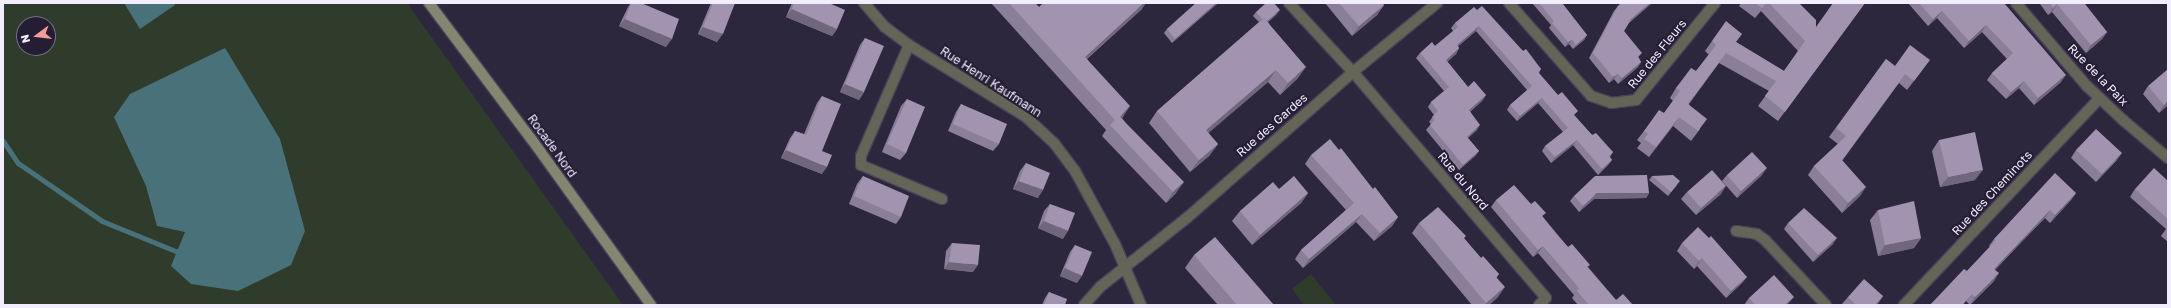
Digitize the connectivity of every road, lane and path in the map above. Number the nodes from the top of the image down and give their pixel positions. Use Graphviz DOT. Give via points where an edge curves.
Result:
graph roads {
  1 [pos="429,3"];
  2 [pos="864,3"];
  3 [pos="1289,3"];
  4 [pos="1437,3"];
  5 [pos="1508,3"];
  6 [pos="1715,3"];
  7 [pos="2016,3"];
  8 [pos="909,44"];
  9 [pos="1353,72"];
  10 [pos="2099,99"];
  11 [pos="2168,158"];
  12 [pos="942,199"];
  13 [pos="1736,231"];
  14 [pos="1126,268"];
  15 [pos="651,305"];
  16 [pos="1084,305"];
  17 [pos="1141,305"];
  18 [pos="1538,305"];
  19 [pos="1826,305"];
  20 [pos="1904,305"];
  1 -- 15 [label="main road, Rocade Nord"];
  2 -- 8 [label="street, Rue Henri Kaufmann" via="886,27"];
  3 -- 9 [label="street"];
  4 -- 9 [label="street, Rue des Gardes"];
  5 -- 6 [label="street, Rue des Fleurs" via="1591,96 1611,103 1636,100"];
  7 -- 10 [label="street, Rue de la Paix"];
  8 -- 12 [label="street" via="861,156 861,165"];
  8 -- 14 [label="street, Rue Henri Kaufmann" via="1026,117 1054,143 1076,171"];
  9 -- 14 [label="street, Rue des Gardes"];
  9 -- 18 [label="street, Rue du Nord" via="1546,298"];
  10 -- 11 [label="street, Rue de la Paix"];
  10 -- 20 [label="street, Rue des Cheminots"];
  13 -- 19 [label="street" via="1757,234 1765,240"];
  14 -- 16 [label="street, Rue des Gardes" via="1100,288"];
  14 -- 17 [label="street, Rue Henri Kaufmann"];
}
